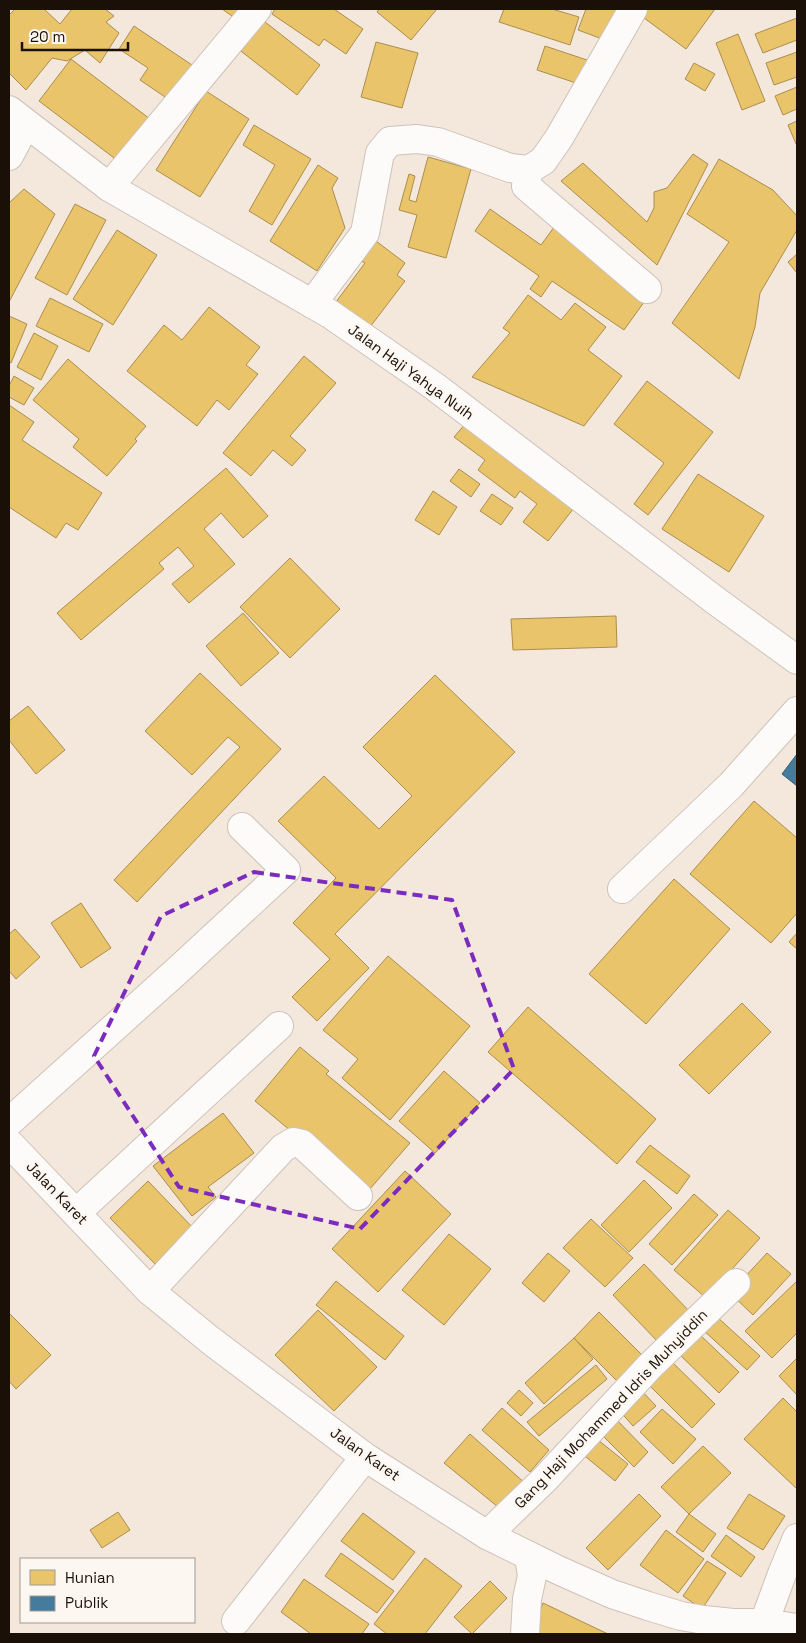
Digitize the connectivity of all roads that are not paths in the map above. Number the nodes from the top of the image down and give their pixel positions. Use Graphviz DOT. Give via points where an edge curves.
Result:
graph roads {
  1 [pos="257,9"];
  2 [pos="633,9"];
  3 [pos="18,117"];
  4 [pos="9,156"];
  5 [pos="528,170"];
  6 [pos="109,187"];
  7 [pos="646,289"];
  8 [pos="312,304"];
  9 [pos="797,660"];
  10 [pos="797,711"];
  11 [pos="242,827"];
  12 [pos="622,889"];
  13 [pos="279,1026"];
  14 [pos="9,1122"];
  15 [pos="9,1143"];
  16 [pos="358,1196"];
  17 [pos="76,1213"];
  18 [pos="736,1283"];
  19 [pos="150,1291"];
  20 [pos="364,1457"];
  21 [pos="487,1535"];
  22 [pos="797,1538"];
  23 [pos="529,1556"];
  24 [pos="236,1621"];
  25 [pos="764,1623"];
  26 [pos="797,1628"];
  27 [pos="525,1634"];
  1 -- 6 [label="street"];
  2 -- 5 [label="street" via="559,138 542,161"];
  3 -- 4 [label="street"];
  3 -- 6 [label="street, Jalan Haji Yahya Nuih"];
  5 -- 7 [label="street" via="526,186"];
  5 -- 8 [label="street" via="510,168 438,142 417,139 390,141 380,153 365,233"];
  6 -- 8 [label="street, Jalan Haji Yahya Nuih"];
  8 -- 9 [label="street, Jalan Haji Yahya Nuih" via="434,386"];
  10 -- 12 [label="street" via="731,785"];
  11 -- 14 [label="street" via="286,870"];
  13 -- 17 [label="street"];
  15 -- 17 [label="street, Jalan Karet"];
  16 -- 19 [label="street" via="302,1144 293,1142 283,1148"];
  17 -- 19 [label="street, Jalan Karet"];
  18 -- 21 [label="street, Gang Haji Mohammed Idris Muhyiddin" via="649,1367 552,1472"];
  19 -- 20 [label="street, Jalan Karet"];
  20 -- 21 [label="street, Jalan Karet"];
  20 -- 24 [label="street"];
  21 -- 23 [label="street, Jalan Karet"];
  22 -- 25 [label="street"];
  23 -- 25 [label="street, Jalan Karet" via="612,1594 673,1613 704,1620"];
  23 -- 27 [label="street" via="532,1576"];
  25 -- 26 [label="street, Jalan Karet"];
}
